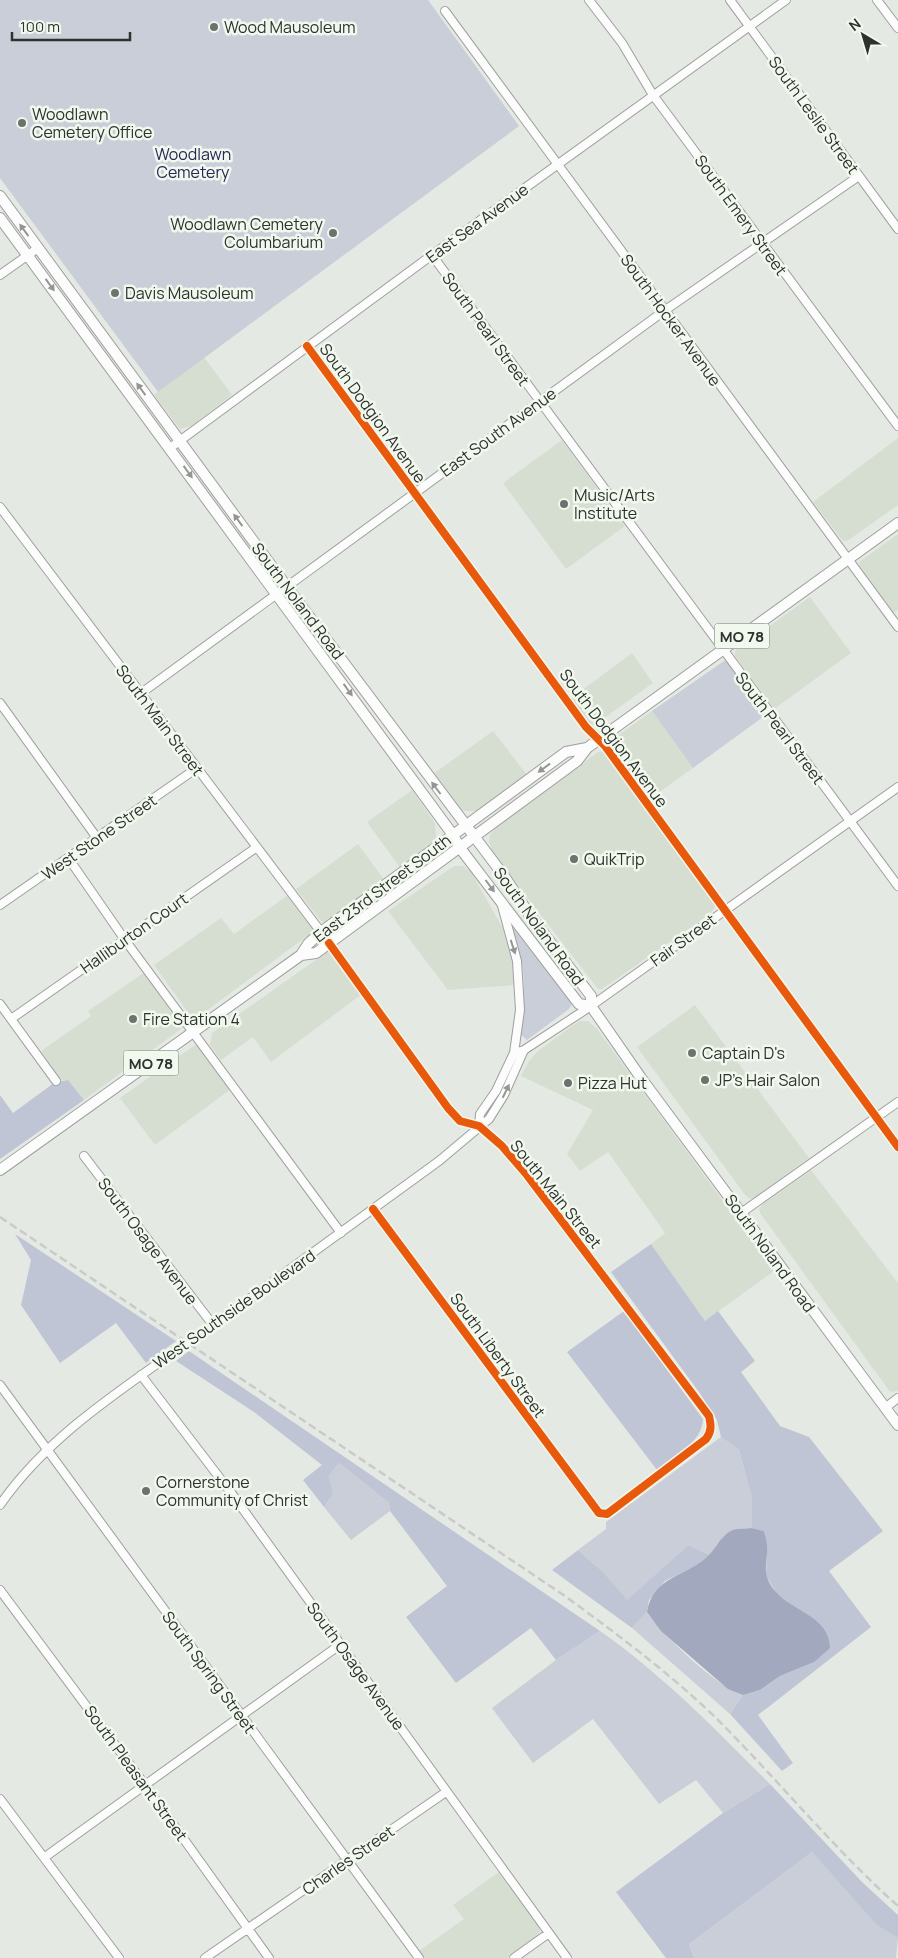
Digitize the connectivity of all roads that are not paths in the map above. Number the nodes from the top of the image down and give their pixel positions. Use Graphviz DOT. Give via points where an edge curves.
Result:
graph roads {
  1 [pos="589,0"];
  2 [pos="730,0"];
  3 [pos="786,0"];
  4 [pos="877,0"];
  5 [pos="445,11"];
  6 [pos="749,26"];
  7 [pos="898,28"];
  8 [pos="653,95"];
  9 [pos="556,165"];
  10 [pos="859,176"];
  11 [pos="0,196"];
  12 [pos="0,218"];
  13 [pos="895,219"];
  14 [pos="898,229"];
  15 [pos="762,243"];
  16 [pos="38,248"];
  17 [pos="28,255"];
  18 [pos="432,255"];
  19 [pos="0,275"];
  20 [pos="664,311"];
  21 [pos="307,346"];
  22 [pos="539,402"];
  23 [pos="898,426"];
  24 [pos="180,442"];
  25 [pos="170,448"];
  26 [pos="415,493"];
  27 [pos="0,507"];
  28 [pos="3,516"];
  29 [pos="898,522"];
  30 [pos="848,559"];
  31 [pos="288,588"];
  32 [pos="278,594"];
  33 [pos="898,628"];
  34 [pos="723,650"];
  35 [pos="140,694"];
  36 [pos="0,703"];
  37 [pos="599,740"];
  38 [pos="587,748"];
  39 [pos="197,768"];
  40 [pos="898,787"];
  41 [pos="850,821"];
  42 [pos="465,827"];
  43 [pos="454,836"];
  44 [pos="97,838"];
  45 [pos="473,838"];
  46 [pos="257,847"];
  47 [pos="460,848"];
  48 [pos="69,859"];
  49 [pos="898,886"];
  50 [pos="500,900"];
  51 [pos="2,901"];
  52 [pos="725,910"];
  53 [pos="321,932"];
  54 [pos="125,940"];
  55 [pos="329,943"];
  56 [pos="302,954"];
  57 [pos="0,1004"];
  58 [pos="591,1006"];
  59 [pos="11,1019"];
  60 [pos="193,1033"];
  61 [pos="524,1050"];
  62 [pos="514,1053"];
  63 [pos="56,1081"];
  64 [pos="898,1102"];
  65 [pos="878,1116"];
  66 [pos="479,1126"];
  67 [pos="898,1147"];
  68 [pos="84,1156"];
  69 [pos="0,1170"];
  70 [pos="373,1209"];
  71 [pos="741,1213"];
  72 [pos="341,1233"];
  73 [pos="213,1325"];
  74 [pos="141,1375"];
  75 [pos="0,1385"];
  76 [pos="898,1398"];
  77 [pos="885,1408"];
  78 [pos="898,1425"];
  79 [pos="48,1450"];
  80 [pos="0,1505"];
  81 [pos="602,1515"];
  82 [pos="0,1590"];
  83 [pos="341,1644"];
  84 [pos="242,1717"];
  85 [pos="145,1785"];
  86 [pos="446,1792"];
  87 [pos="0,1799"];
  88 [pos="45,1857"];
  89 [pos="347,1861"];
  90 [pos="250,1930"];
  91 [pos="549,1933"];
  92 [pos="119,1958"];
  93 [pos="205,1958"];
  94 [pos="269,1958"];
  95 [pos="419,1958"];
  96 [pos="514,1958"];
  97 [pos="567,1958"];
  1 -- 8 [label="street, South Emery Street" via="622,43"];
  2 -- 6 [label="street, South Leslie Street"];
  3 -- 6 [label="street, East Sea Avenue"];
  4 -- 7 [label="street"];
  5 -- 9 [label="street, South Hocker Avenue"];
  6 -- 8 [label="street, East Sea Avenue"];
  6 -- 10 [label="street, South Leslie Street"];
  8 -- 9 [label="street, East Sea Avenue"];
  8 -- 15 [label="street, South Emery Street"];
  9 -- 18 [label="street, East Sea Avenue"];
  9 -- 20 [label="street, South Hocker Avenue"];
  10 -- 13 [label="street, South Leslie Street"];
  10 -- 15 [label="street, East South Avenue"];
  16 -- 11 [label="main road, South Noland Road, one-way"];
  12 -- 17 [label="main road, South Noland Road"];
  13 -- 14 [label="street, South Leslie Street"];
  15 -- 20 [label="street, East South Avenue"];
  15 -- 23 [label="street, South Emery Street"];
  16 -- 17 [label="street"];
  24 -- 16 [label="main road, South Noland Road, one-way"];
  17 -- 19 [label="street"];
  17 -- 25 [label="main road, South Noland Road, one-way"];
  18 -- 21 [label="street, East Sea Avenue"];
  18 -- 22 [label="street, South Pearl Street"];
  20 -- 22 [label="street, East South Avenue"];
  20 -- 30 [label="street, South Hocker Avenue"];
  21 -- 24 [label="street, East Sea Avenue"];
  21 -- 26 [label="street, South Dodgion Avenue"];
  22 -- 26 [label="street, East South Avenue"];
  22 -- 34 [label="street, South Pearl Street"];
  24 -- 25 [label="street, East Sea Avenue"];
  31 -- 24 [label="main road, South Noland Road, one-way"];
  25 -- 32 [label="main road, South Noland Road, one-way"];
  26 -- 31 [label="street, East South Avenue"];
  26 -- 37 [label="street, South Dodgion Avenue" via="586,727"];
  27 -- 28 [label="street, South Main Street"];
  28 -- 35 [label="street, South Main Street"];
  29 -- 30 [label="main road, East 23rd Street South / MO 78"];
  30 -- 33 [label="street, South Hocker Avenue"];
  30 -- 34 [label="main road, East 23rd Street South / MO 78"];
  31 -- 32 [label="street, East South Avenue"];
  42 -- 31 [label="main road, South Noland Road, one-way"];
  32 -- 35 [label="street, East South Avenue"];
  32 -- 43 [label="main road, South Noland Road, one-way"];
  34 -- 37 [label="main road, East 23rd Street South / MO 78"];
  34 -- 41 [label="street, South Pearl Street"];
  35 -- 39 [label="street, South Main Street"];
  36 -- 44 [label="street"];
  37 -- 38 [label="main road, East 23rd Street South / MO 78"];
  37 -- 52 [label="street, South Dodgion Avenue"];
  38 -- 42 [label="main road, East 23rd Street South / MO 78, one-way" via="566,752"];
  38 -- 45 [label="main road, East 23rd Street South / MO 78" via="577,761"];
  39 -- 44 [label="street, West Stone Street"];
  39 -- 46 [label="street, South Main Street"];
  40 -- 41 [label="street, Fair Street"];
  41 -- 49 [label="street, South Pearl Street"];
  41 -- 52 [label="street, Fair Street"];
  42 -- 43 [label="main road, East 23rd Street South / MO 78"];
  42 -- 45 [label="main road, South Noland Road"];
  43 -- 47 [label="main road, South Noland Road"];
  43 -- 53 [label="main road, East 23rd Street South / MO 78"];
  44 -- 48 [label="street, West Stone Street"];
  45 -- 47 [label="main road, East 23rd Street South / MO 78"];
  45 -- 58 [label="main road, South Noland Road" via="591,996"];
  46 -- 53 [label="street, South Main Street"];
  46 -- 54 [label="street, Halliburton Court"];
  47 -- 50 [label="main road, South Noland Road, one-way"];
  47 -- 55 [label="main road, East 23rd Street South / MO 78"];
  48 -- 51 [label="street, West Stone Street"];
  48 -- 54 [label="street"];
  50 -- 58 [label="main road, South Noland Road" via="580,1004"];
  50 -- 62 [label="street, one-way" via="519,973 520,1010"];
  52 -- 58 [label="street, Fair Street"];
  52 -- 65 [label="street, South Dodgion Avenue"];
  53 -- 56 [label="main road, East 23rd Street South / MO 78"];
  54 -- 59 [label="street, Halliburton Court"];
  54 -- 60 [label="street"];
  55 -- 56 [label="main road, East 23rd Street South / MO 78" via="316,953"];
  55 -- 66 [label="street, South Main Street" via="448,1108 460,1121"];
  56 -- 60 [label="main road, MO 78"];
  57 -- 59 [label="street"];
  58 -- 61 [label="street, Fair Street"];
  58 -- 71 [label="main road, South Noland Road"];
  59 -- 63 [label="street"];
  60 -- 69 [label="main road, MO 78"];
  60 -- 72 [label="street"];
  61 -- 62 [label="street, Fair Street"];
  66 -- 61 [label="street, West Southside Boulevard, one-way" via="489,1119 504,1095"];
  62 -- 66 [label="street" via="496,1091 480,1114"];
  64 -- 65 [label="street"];
  65 -- 67 [label="street, South Dodgion Avenue"];
  65 -- 71 [label="street"];
  66 -- 70 [label="street, West Southside Boulevard" via="439,1161"];
  66 -- 81 [label="street, South Main Street" via="527,1175 709,1416 712,1428 706,1439"];
  68 -- 73 [label="street, South Osage Avenue"];
  70 -- 72 [label="street, West Southside Boulevard"];
  70 -- 81 [label="street, South Liberty Street"];
  71 -- 77 [label="main road, South Noland Road"];
  72 -- 73 [label="street, West Southside Boulevard"];
  73 -- 74 [label="street, West Southside Boulevard, bridge"];
  74 -- 79 [label="street, West Southside Boulevard" via="94,1408"];
  74 -- 83 [label="street, South Osage Avenue" via="198,1447"];
  75 -- 79 [label="street, South Spring Street"];
  76 -- 77 [label="street"];
  77 -- 78 [label="main road, South Noland Road"];
  79 -- 80 [label="street, West Southside Boulevard"];
  79 -- 84 [label="street, South Spring Street"];
  82 -- 85 [label="street, South Pleasant Street"];
  83 -- 84 [label="street"];
  83 -- 86 [label="street, South Osage Avenue"];
  84 -- 85 [label="street"];
  84 -- 89 [label="street, South Spring Street"];
  85 -- 88 [label="street"];
  85 -- 90 [label="street, South Pleasant Street"];
  86 -- 89 [label="street, Charles Street"];
  86 -- 91 [label="street, South Osage Avenue"];
  87 -- 88 [label="street"];
  88 -- 92 [label="street"];
  89 -- 90 [label="street, Charles Street"];
  89 -- 95 [label="street, South Spring Street"];
  90 -- 93 [label="street, Charles Street"];
  90 -- 94 [label="street, South Pleasant Street"];
  91 -- 96 [label="street"];
  91 -- 97 [label="street, South Osage Avenue"];
}
